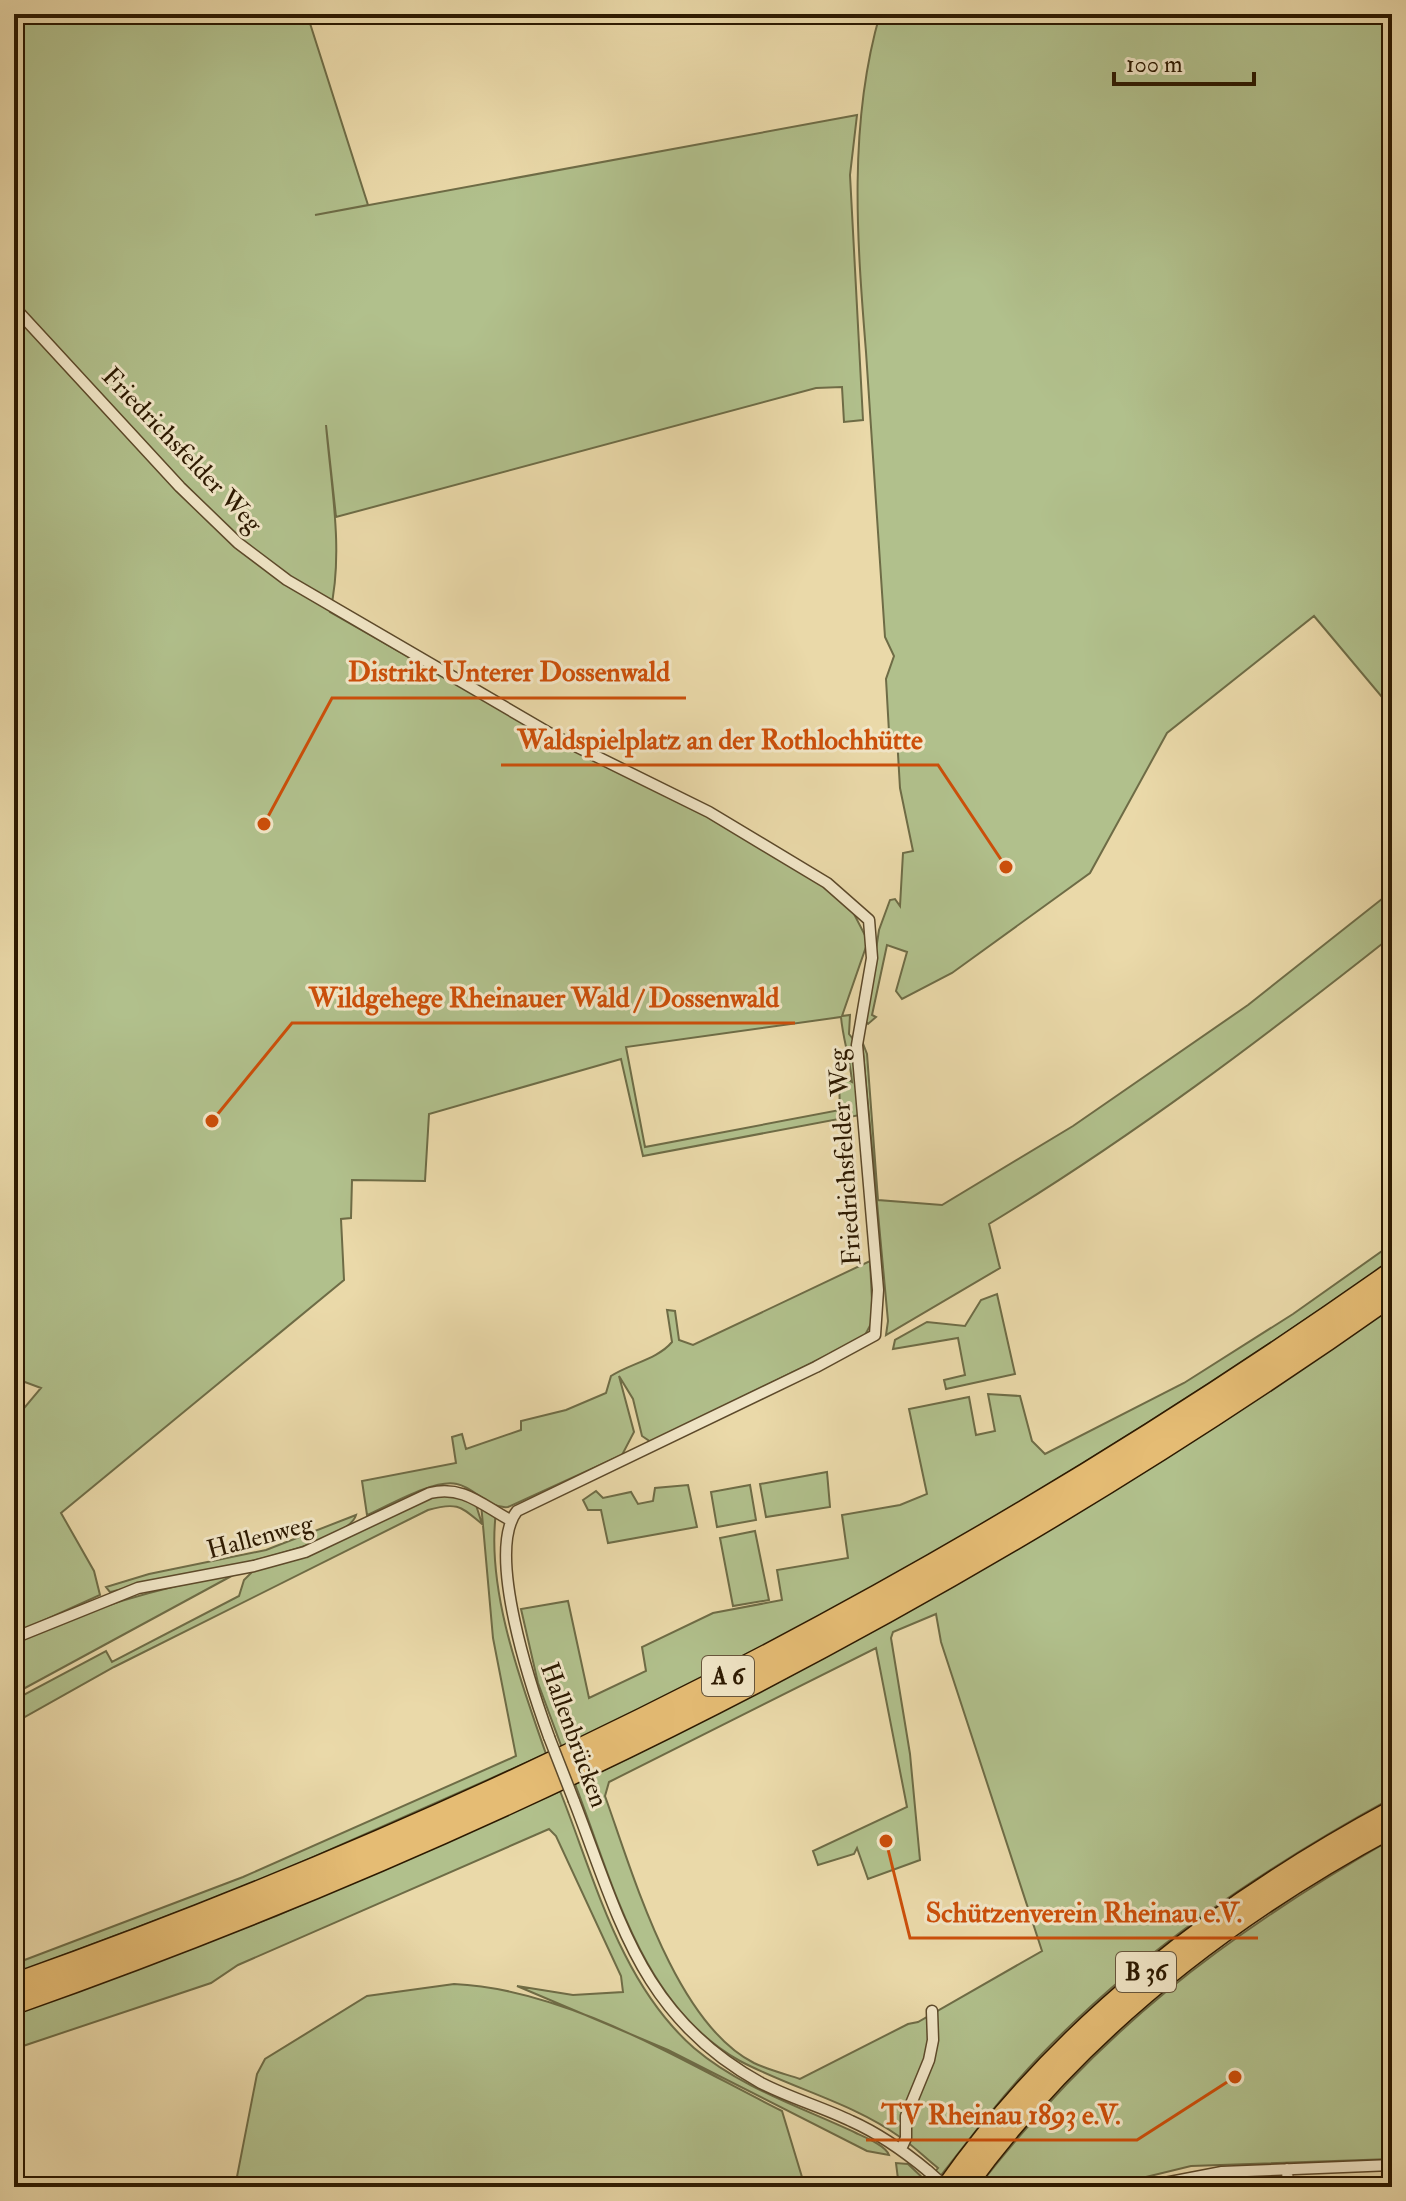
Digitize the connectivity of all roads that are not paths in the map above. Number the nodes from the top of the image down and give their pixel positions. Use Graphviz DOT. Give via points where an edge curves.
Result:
graph roads {
  1 [pos="14,307"];
  2 [pos="1392,1272"];
  3 [pos="1392,1295"];
  4 [pos="510,1520"];
  5 [pos="14,1638"];
  6 [pos="1392,1810"];
  7 [pos="1392,1828"];
  8 [pos="14,1984"];
  9 [pos="14,2004"];
  10 [pos="932,2011"];
  11 [pos="901,2149"];
  12 [pos="1392,2165"];
  13 [pos="1287,2169"];
  14 [pos="946,2187"];
  15 [pos="966,2187"];
  16 [pos="1144,2187"];
  17 [pos="1288,2187"];
  1 -- 4 [label="street, Friedrichsfelder Weg" via="180,487 238,543 287,580 551,734 709,812 827,883 869,920 872,958 857,1045 878,1316 875,1335 526,1504"];
  2 -- 8 [label="highway, A 6" via="1053,1495 740,1670 396,1834"];
  3 -- 9 [label="highway, A 6" via="1086,1496 754,1684 409,1849 192,1939"];
  4 -- 5 [label="street, Hallenweg" via="466,1493 430,1493 305,1552 138,1588"];
  4 -- 11 [label="street, Hallenbrücken, bridge" via="504,1542 518,1631 549,1737 641,1968 674,2016 737,2069"];
  6 -- 14 [label="highway, B 36" via="1264,1885 1142,1974 1033,2078"];
  7 -- 15 [label="highway, B 36" via="1269,1901 1172,1971 1061,2073"];
  10 -- 11 [label="street" via="929,2060 906,2116"];
  11 -- 14 [label="street, Hallenbrücken, bridge"];
  12 -- 13 [label="street"];
  13 -- 16 [label="street" via="1202,2174"];
  13 -- 17 [label="street"];
}
